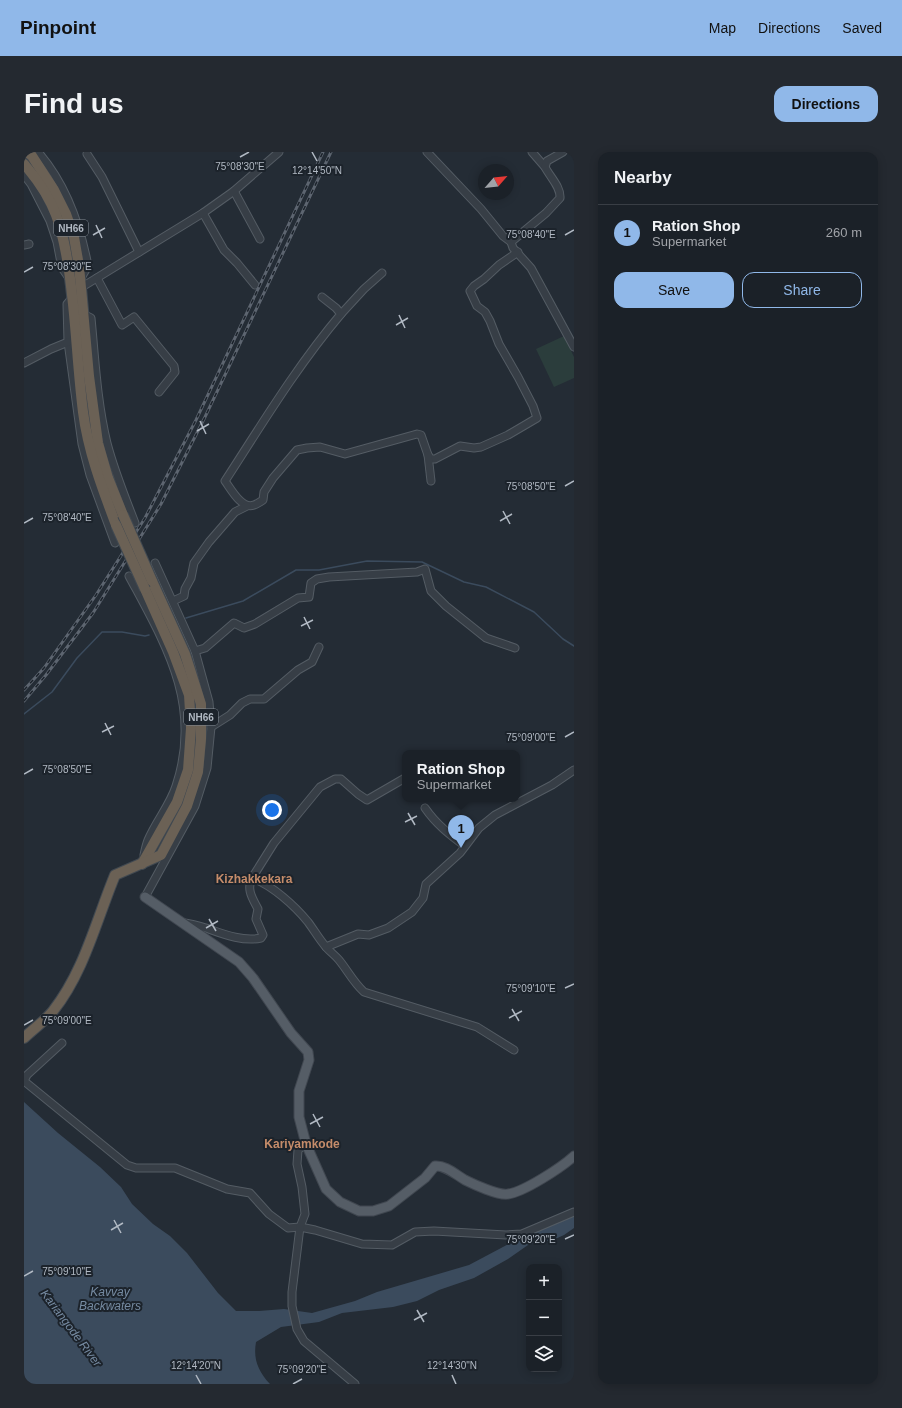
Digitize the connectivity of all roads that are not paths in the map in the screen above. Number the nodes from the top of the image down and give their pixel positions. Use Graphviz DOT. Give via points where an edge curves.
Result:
graph roads {
  1 [pos="28,152"];
  2 [pos="38,152"];
  3 [pos="279,152"];
  4 [pos="427,152"];
  5 [pos="532,152"];
  6 [pos="563,152"];
  7 [pos="87,154"];
  8 [pos="24,164"];
  9 [pos="545,167"];
  10 [pos="24,175"];
  11 [pos="234,190"];
  12 [pos="203,213"];
  13 [pos="260,239"];
  14 [pos="511,242"];
  15 [pos="140,252"];
  16 [pos="518,252"];
  17 [pos="382,273"];
  18 [pos="97,278"];
  19 [pos="70,279"];
  20 [pos="81,283"];
  21 [pos="255,285"];
  22 [pos="322,297"];
  23 [pos="73,298"];
  24 [pos="341,314"];
  25 [pos="85,316"];
  26 [pos="68,342"];
  27 [pos="574,347"];
  28 [pos="24,364"];
  29 [pos="158,392"];
  30 [pos="428,455"];
  31 [pos="431,481"];
  32 [pos="244,506"];
  33 [pos="135,523"];
  34 [pos="115,543"];
  35 [pos="155,563"];
  36 [pos="129,576"];
  37 [pos="173,601"];
  38 [pos="319,647"];
  39 [pos="515,648"];
  40 [pos="195,651"];
  41 [pos="211,727"];
  42 [pos="574,770"];
  43 [pos="402,780"];
  44 [pos="519,802"];
  45 [pos="520,802"];
  46 [pos="425,808"];
  47 [pos="465,846"];
  48 [pos="142,864"];
  49 [pos="252,878"];
  50 [pos="145,897"];
  51 [pos="182,922"];
  52 [pos="326,947"];
  53 [pos="24,1038"];
  54 [pos="62,1043"];
  55 [pos="514,1050"];
  56 [pos="306,1144"];
  57 [pos="574,1156"];
  58 [pos="574,1212"];
  59 [pos="300,1227"];
  60 [pos="355,1384"];
  1 -- 20 [label="highway, NH66" via="54,190 66,214 74,237"];
  2 -- 20 [label="street" via="68,198 78,222 88,266"];
  3 -- 11 [label="street"];
  4 -- 14 [label="street"];
  5 -- 9 [label="street"];
  6 -- 9 [label="street" via="547,161"];
  7 -- 15 [label="street" via="102,177"];
  8 -- 19 [label="highway, NH66" via="35,176 56,215 64,241"];
  9 -- 14 [label="street" via="558,188 560,198"];
  10 -- 19 [label="street" via="50,222 62,268"];
  11 -- 12 [label="street"];
  11 -- 13 [label="street"];
  12 -- 15 [label="street"];
  12 -- 21 [label="street" via="224,250"];
  14 -- 16 [label="street"];
  15 -- 18 [label="street"];
  16 -- 27 [label="street" via="531,268"];
  16 -- 30 [label="street" via="470,291 477,306 485,312 490,321 537,418 481,447 460,446 435,459"];
  17 -- 24 [label="street"];
  18 -- 20 [label="street"];
  18 -- 29 [label="street" via="122,325 134,317 174,366 175,372"];
  19 -- 23 [label="highway, NH66"];
  20 -- 25 [label="highway, NH66"];
  22 -- 24 [label="street"];
  23 -- 25 [label="highway, NH66"];
  23 -- 26 [label="street" via="67,304"];
  23 -- 48 [label="highway, NH66, bridge" via="83,413 100,484 189,695 191,728 188,770 177,802"];
  24 -- 32 [label="street" via="319,340 264,419 225,481"];
  25 -- 33 [label="street" via="91,318 107,441"];
  25 -- 48 [label="highway, NH66, bridge" via="89,376 98,443 108,478 186,654 201,704 198,772 187,806 161,855"];
  26 -- 28 [label="street" via="51,348"];
  26 -- 34 [label="street" via="82,444 90,475"];
  30 -- 31 [label="street"];
  30 -- 32 [label="street" via="421,434 345,454 320,447 297,450 273,478 264,492 263,500 253,506"];
  32 -- 37 [label="street" via="235,512 209,542 194,564 184,596"];
  35 -- 37 [label="street"];
  36 -- 48 [label="street" via="175,670 183,697 186,723 182,769 175,789 148,840"];
  37 -- 40 [label="street"];
  38 -- 41 [label="street" via="312,662 298,670 264,699 250,698"];
  39 -- 40 [label="street" via="486,638 446,606 431,591 425,569 417,572 329,576 317,579 311,583 309,597 298,598 244,628 234,623 204,648"];
  40 -- 41 [label="street" via="210,702"];
  41 -- 50 [label="street" via="207,768 195,806"];
  42 -- 45 [label="street"];
  43 -- 49 [label="street" via="368,800 341,779 320,786 274,843"];
  44 -- 47 [label="street" via="494,815 479,828"];
  46 -- 47 [label="street" via="436,823"];
  47 -- 52 [label="street" via="426,884 423,898 412,912 388,928 368,935 358,934"];
  48 -- 53 [label="highway, NH66" via="115,875 76,974 52,1012"];
  49 -- 51 [label="street" via="250,895 258,909 256,919 263,935 261,938 240,938 220,934"];
  49 -- 52 [label="street" via="271,888 289,903 307,921"];
  50 -- 51 [label="main road"];
  51 -- 56 [label="main road" via="239,962 253,978 290,1033 308,1052 309,1060 299,1091 299,1118"];
  52 -- 55 [label="street" via="364,992 478,1027"];
  54 -- 59 [label="street" via="27,1075 24,1081 127,1165 136,1168 175,1168 227,1189 250,1193 269,1214 288,1228"];
  56 -- 57 [label="main road" via="326,1189 340,1202 359,1211 373,1211 389,1206 425,1178 435,1166 441,1166 486,1189 507,1195 530,1186"];
  56 -- 59 [label="street" via="298,1150 297,1164 305,1214"];
  58 -- 59 [label="street" via="522,1234 415,1232 392,1245 362,1244"];
  59 -- 60 [label="street" via="292,1292 297,1329 304,1341"];
}
